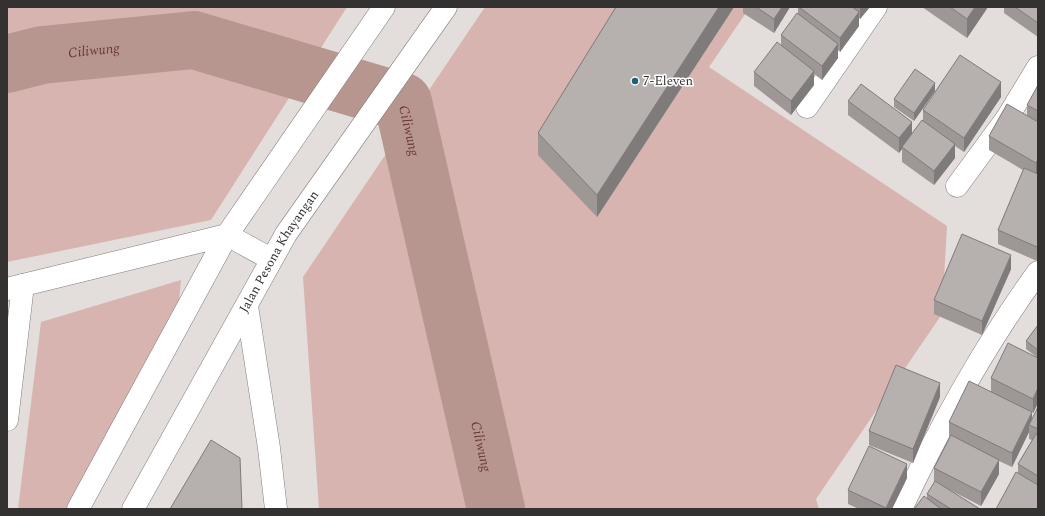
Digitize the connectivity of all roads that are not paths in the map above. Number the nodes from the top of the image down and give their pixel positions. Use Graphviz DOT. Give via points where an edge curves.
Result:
graph roads {
  1 [pos="384,7"];
  2 [pos="446,7"];
  3 [pos="876,7"];
  4 [pos="1038,67"];
  5 [pos="806,106"];
  6 [pos="957,186"];
  7 [pos="227,235"];
  8 [pos="271,259"];
  9 [pos="1038,272"];
  10 [pos="15,287"];
  11 [pos="247,306"];
  12 [pos="7,420"];
  13 [pos="78,509"];
  14 [pos="133,509"];
  15 [pos="276,509"];
  16 [pos="901,509"];
  1 -- 7 [label="street"];
  2 -- 8 [label="street, Jalan Pesona Khayangan"];
  3 -- 5 [label="street"];
  4 -- 6 [label="street" via="1007,118"];
  7 -- 8 [label="street"];
  7 -- 10 [label="street"];
  7 -- 13 [label="street"];
  8 -- 11 [label="street, Jalan Pesona Khayangan"];
  9 -- 16 [label="street" via="977,363"];
  10 -- 12 [label="street"];
  11 -- 14 [label="street, Jalan Pesona Khayangan"];
  11 -- 15 [label="street"];
}
